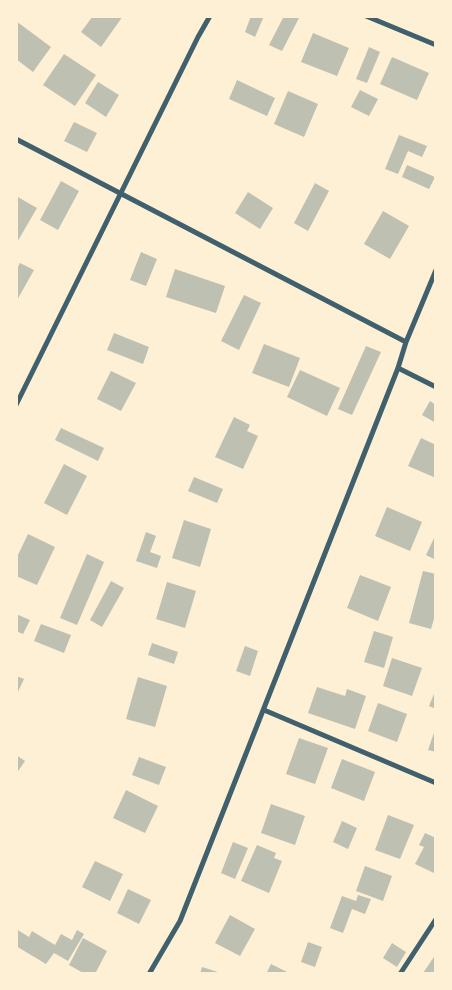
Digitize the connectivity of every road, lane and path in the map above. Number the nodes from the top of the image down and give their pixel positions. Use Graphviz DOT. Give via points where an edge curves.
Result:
graph roads {
  1 [pos="210,16"];
  2 [pos="366,16"];
  3 [pos="436,45"];
  4 [pos="16,139"];
  5 [pos="121,193"];
  6 [pos="436,270"];
  7 [pos="406,342"];
  8 [pos="398,368"];
  9 [pos="436,387"];
  10 [pos="16,404"];
  11 [pos="264,710"];
  12 [pos="436,783"];
  13 [pos="436,918"];
  14 [pos="149,974"];
  15 [pos="400,974"];
  1 -- 5 [label="street"];
  2 -- 3 [label="street"];
  4 -- 5 [label="street"];
  5 -- 7 [label="street"];
  5 -- 10 [label="street"];
  6 -- 7 [label="street"];
  7 -- 8 [label="street"];
  8 -- 9 [label="street"];
  8 -- 11 [label="street"];
  11 -- 12 [label="street"];
  11 -- 14 [label="street" via="180,921"];
  13 -- 15 [label="street"];
}
